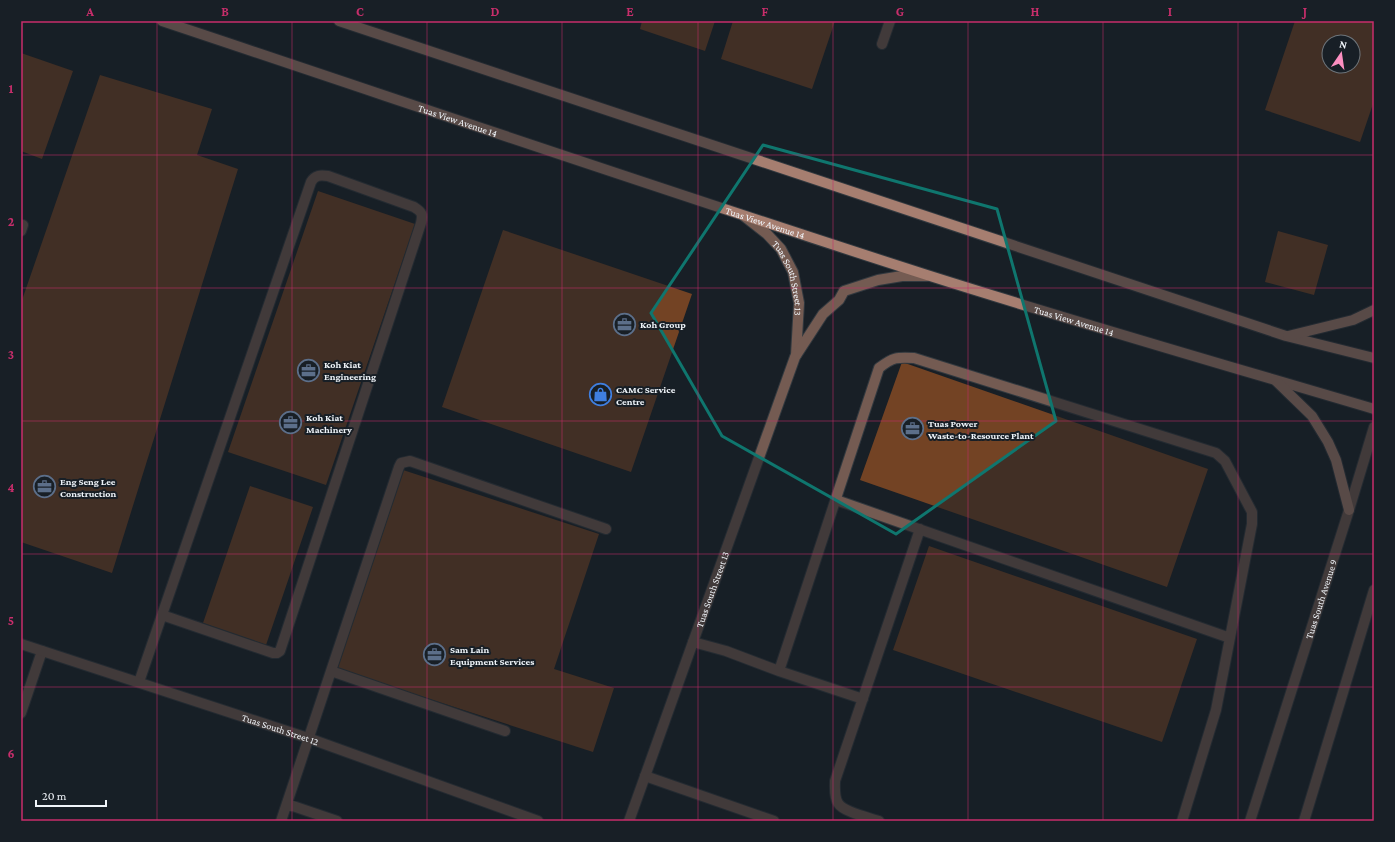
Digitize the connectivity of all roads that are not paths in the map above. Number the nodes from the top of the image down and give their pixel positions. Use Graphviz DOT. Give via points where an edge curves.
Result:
graph roads {
  1 [pos="162,21"];
  2 [pos="340,21"];
  3 [pos="890,21"];
  4 [pos="882,44"];
  5 [pos="743,215"];
  6 [pos="931,276"];
  7 [pos="1374,310"];
  8 [pos="1286,336"];
  9 [pos="795,357"];
  10 [pos="1374,358"];
  11 [pos="1274,380"];
  12 [pos="1374,409"];
  13 [pos="1374,427"];
  14 [pos="836,500"];
  15 [pos="1349,510"];
  16 [pos="606,529"];
  17 [pos="920,529"];
  18 [pos="1374,590"];
  19 [pos="162,615"];
  20 [pos="1230,638"];
  21 [pos="693,642"];
  22 [pos="21,644"];
  23 [pos="42,651"];
  24 [pos="331,671"];
  25 [pos="779,671"];
  26 [pos="139,682"];
  27 [pos="863,699"];
  28 [pos="22,707"];
  29 [pos="505,731"];
  30 [pos="308,738"];
  31 [pos="645,776"];
  32 [pos="286,804"];
  33 [pos="281,821"];
  34 [pos="337,821"];
  35 [pos="538,821"];
  36 [pos="629,821"];
  37 [pos="774,821"];
  38 [pos="879,821"];
  39 [pos="1182,821"];
  40 [pos="1250,821"];
  41 [pos="1304,821"];
  1 -- 5 [label="street, Tuas View Avenue 14"];
  2 -- 8 [label="street"];
  3 -- 4 [label="street"];
  5 -- 6 [label="street, Tuas View Avenue 14"];
  5 -- 9 [label="street, Tuas South Street 13" via="781,249 793,272 799,304"];
  6 -- 9 [label="street, Tuas South Street 13" via="902,276 878,280 844,291 839,300 823,314"];
  6 -- 11 [label="street, Tuas View Avenue 14"];
  7 -- 8 [label="street" via="1353,320"];
  8 -- 10 [label="street"];
  9 -- 21 [label="street, Tuas South Street 13"];
  11 -- 12 [label="street, Tuas View Avenue 14"];
  11 -- 15 [label="street" via="1312,416 1328,442 1336,460"];
  13 -- 15 [label="street, Tuas South Avenue 9"];
  14 -- 17 [label="street"];
  14 -- 20 [label="street" via="879,368 899,357 914,358 1216,453 1225,461 1252,512 1252,524"];
  14 -- 25 [label="street"];
  15 -- 40 [label="street, Tuas South Avenue 9"];
  16 -- 24 [label="street" via="410,461 401,463"];
  17 -- 20 [label="street"];
  17 -- 27 [label="street"];
  18 -- 41 [label="street"];
  19 -- 19 [label="street" via="313,179 316,176 328,176 414,207 423,217 280,651 273,653"];
  19 -- 26 [label="street"];
  20 -- 39 [label="street" via="1216,710"];
  21 -- 25 [label="street" via="726,651"];
  21 -- 31 [label="street, Tuas South Street 13"];
  22 -- 23 [label="street, Tuas South Street 12"];
  23 -- 26 [label="street, Tuas South Street 12"];
  23 -- 28 [label="street"];
  24 -- 29 [label="street"];
  24 -- 30 [label="street"];
  25 -- 27 [label="street"];
  26 -- 30 [label="street, Tuas South Street 12"];
  27 -- 38 [label="street" via="835,781 835,793 838,803 844,809"];
  30 -- 32 [label="street"];
  30 -- 35 [label="street, Tuas South Street 12"];
  31 -- 36 [label="street, Tuas South Street 13"];
  31 -- 37 [label="street"];
  32 -- 33 [label="street"];
  32 -- 34 [label="street"];
}
